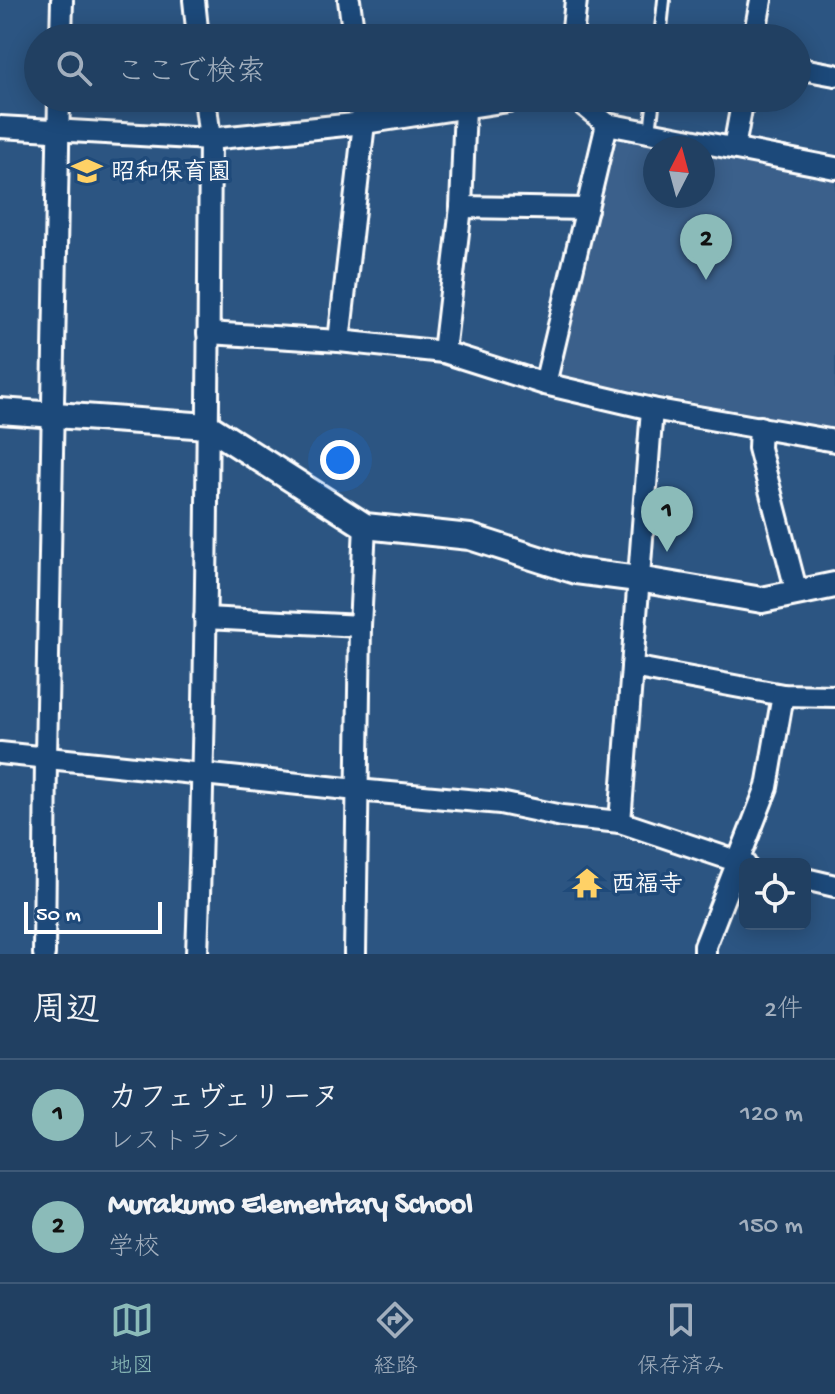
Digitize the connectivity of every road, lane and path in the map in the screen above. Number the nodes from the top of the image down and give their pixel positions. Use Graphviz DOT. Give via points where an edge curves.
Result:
graph roads {
  1 [pos="62,0"];
  2 [pos="194,0"];
  3 [pos="349,0"];
  4 [pos="576,0"];
  5 [pos="664,0"];
  6 [pos="761,0"];
  7 [pos="61,24"];
  8 [pos="197,24"];
  9 [pos="352,24"];
  10 [pos="573,24"];
  11 [pos="661,24"];
  12 [pos="757,24"];
  13 [pos="811,71"];
  14 [pos="835,75"];
  15 [pos="59,112"];
  16 [pos="207,112"];
  17 [pos="363,112"];
  18 [pos="433,112"];
  19 [pos="465,112"];
  20 [pos="592,112"];
  21 [pos="652,112"];
  22 [pos="740,112"];
  23 [pos="364,123"];
  24 [pos="607,124"];
  25 [pos="0,127"];
  26 [pos="59,131"];
  27 [pos="650,132"];
  28 [pos="210,139"];
  29 [pos="734,148"];
  30 [pos="835,168"];
  31 [pos="461,207"];
  32 [pos="587,209"];
  33 [pos="208,333"];
  34 [pos="339,341"];
  35 [pos="444,352"];
  36 [pos="545,384"];
  37 [pos="652,409"];
  38 [pos="0,411"];
  39 [pos="52,414"];
  40 [pos="208,426"];
  41 [pos="760,427"];
  42 [pos="835,441"];
  43 [pos="365,526"];
  44 [pos="638,579"];
  45 [pos="835,585"];
  46 [pos="797,593"];
  47 [pos="205,618"];
  48 [pos="360,626"];
  49 [pos="632,667"];
  50 [pos="783,695"];
  51 [pos="835,696"];
  52 [pos="0,753"];
  53 [pos="46,757"];
  54 [pos="203,773"];
  55 [pos="357,790"];
  56 [pos="620,822"];
  57 [pos="743,858"];
  58 [pos="739,862"];
  59 [pos="739,868"];
  60 [pos="811,880"];
  61 [pos="835,885"];
  62 [pos="44,954"];
  63 [pos="197,954"];
  64 [pos="355,954"];
  65 [pos="705,954"];
  1 -- 7 [label="street"];
  2 -- 8 [label="street"];
  3 -- 9 [label="street"];
  4 -- 10 [label="street"];
  5 -- 11 [label="lane"];
  6 -- 12 [label="street"];
  13 -- 14 [label="street"];
  15 -- 26 [label="street"];
  16 -- 28 [label="street"];
  17 -- 23 [label="street"];
  18 -- 23 [label="street"];
  19 -- 31 [label="street"];
  20 -- 24 [label="street"];
  21 -- 27 [label="lane"];
  22 -- 29 [label="street"];
  23 -- 28 [label="street"];
  23 -- 34 [label="street"];
  24 -- 27 [label="street"];
  24 -- 32 [label="street"];
  25 -- 26 [label="street"];
  26 -- 28 [label="street"];
  26 -- 39 [label="street"];
  27 -- 29 [label="street"];
  28 -- 33 [label="street"];
  29 -- 30 [label="street"];
  31 -- 32 [label="street"];
  31 -- 35 [label="street"];
  32 -- 36 [label="street"];
  33 -- 34 [label="street"];
  33 -- 40 [label="street"];
  34 -- 35 [label="street"];
  35 -- 36 [label="street"];
  36 -- 37 [label="street"];
  37 -- 41 [label="street"];
  37 -- 44 [label="street"];
  38 -- 39 [label="street"];
  39 -- 40 [label="street"];
  39 -- 53 [label="street"];
  40 -- 43 [label="street"];
  40 -- 47 [label="street"];
  41 -- 42 [label="street"];
  41 -- 46 [label="street" via="759,448"];
  43 -- 44 [label="street" via="470,537 576,571"];
  43 -- 48 [label="street"];
  44 -- 46 [label="street" via="762,600"];
  44 -- 49 [label="street"];
  45 -- 46 [label="street"];
  47 -- 48 [label="street"];
  47 -- 54 [label="street"];
  48 -- 55 [label="street"];
  49 -- 50 [label="street"];
  49 -- 56 [label="street"];
  50 -- 51 [label="street"];
  50 -- 57 [label="street" via="767,787"];
  52 -- 53 [label="street"];
  53 -- 54 [label="street"];
  53 -- 62 [label="street"];
  54 -- 55 [label="street"];
  54 -- 63 [label="street"];
  55 -- 56 [label="street" via="500,803"];
  55 -- 64 [label="street"];
  56 -- 58 [label="street"];
  59 -- 65 [label="street"];
  60 -- 61 [label="street"];
}
